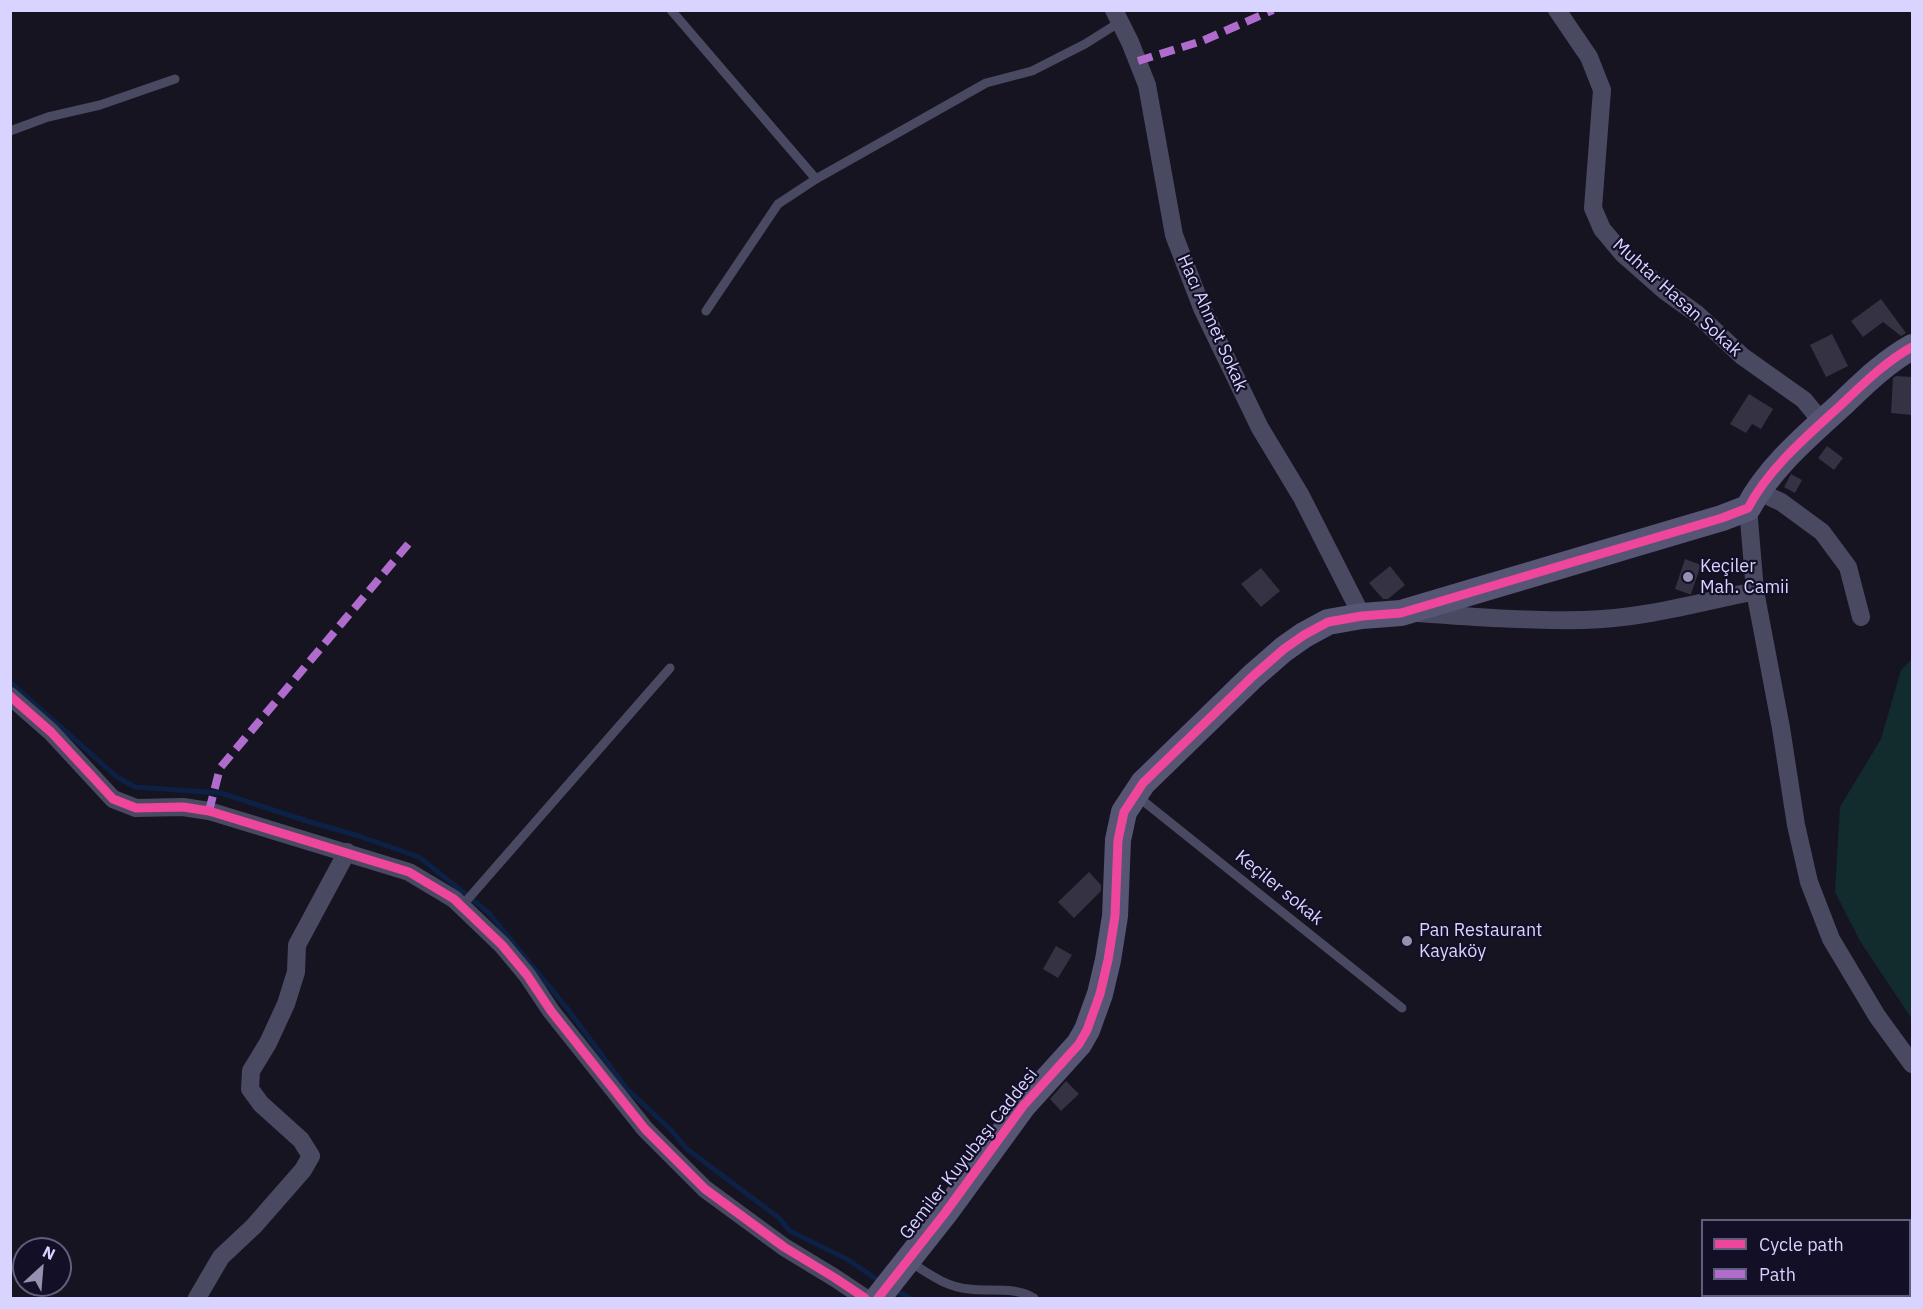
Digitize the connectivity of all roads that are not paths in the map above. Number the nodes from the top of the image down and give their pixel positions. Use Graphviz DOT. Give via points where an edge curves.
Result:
graph roads {
  1 [pos="671,10"];
  2 [pos="1557,10"];
  3 [pos="1117,16"];
  4 [pos="175,79"];
  5 [pos="10,132"];
  6 [pos="816,179"];
  7 [pos="706,311"];
  8 [pos="1912,348"];
  9 [pos="1822,422"];
  10 [pos="1753,500"];
  11 [pos="1755,591"];
  12 [pos="1401,612"];
  13 [pos="1362,616"];
  14 [pos="1861,617"];
  15 [pos="670,668"];
  16 [pos="10,696"];
  17 [pos="1135,794"];
  18 [pos="347,852"];
  19 [pos="462,906"];
  20 [pos="1402,1008"];
  21 [pos="1912,1064"];
  22 [pos="902,1269"];
  23 [pos="197,1299"];
  24 [pos="865,1299"];
  25 [pos="878,1299"];
  26 [pos="1034,1299"];
  1 -- 6 [label="lane"];
  2 -- 9 [label="street, Muhtar Hasan Sokak" via="1589,57 1602,90 1593,208 1602,229 1623,254 1665,291 1697,314 1742,356 1804,400"];
  3 -- 6 [label="lane" via="1085,44 1032,71 986,83"];
  3 -- 13 [label="street, Hacı Ahmet Sokak" via="1147,85 1174,235 1202,308 1260,428 1301,496"];
  4 -- 5 [label="lane"];
  6 -- 7 [label="lane" via="778,204"];
  8 -- 9 [label="street" via="1885,364"];
  9 -- 10 [label="street"];
  10 -- 11 [label="street"];
  10 -- 12 [label="street" via="1711,521"];
  10 -- 14 [label="street" via="1781,501 1822,532 1848,567"];
  11 -- 12 [label="street" via="1652,613 1584,620"];
  11 -- 21 [label="street" via="1809,882 1831,939 1877,1016"];
  12 -- 13 [label="street"];
  13 -- 17 [label="street, Gemiler Kuyubaşı Caddesi" via="1328,622 1284,649"];
  15 -- 19 [label="lane"];
  16 -- 18 [label="street" via="51,732 113,799 136,808 209,811"];
  17 -- 20 [label="lane, Keçiler sokak"];
  17 -- 22 [label="street, Gemiler Kuyubaşı Caddesi" via="1124,812 1118,840 1115,916 1108,960 1087,1030 1079,1044 1017,1112"];
  18 -- 19 [label="street" via="409,872"];
  18 -- 23 [label="street" via="297,945 296,972 286,1004 250,1071 250,1089 301,1140 311,1156 254,1226 221,1257"];
  19 -- 24 [label="street" via="527,975 645,1129 705,1189 784,1247"];
  22 -- 25 [label="street, Gemiler Kuyubaşı Caddesi"];
  22 -- 26 [label="lane" via="947,1284 1001,1289"];
}
